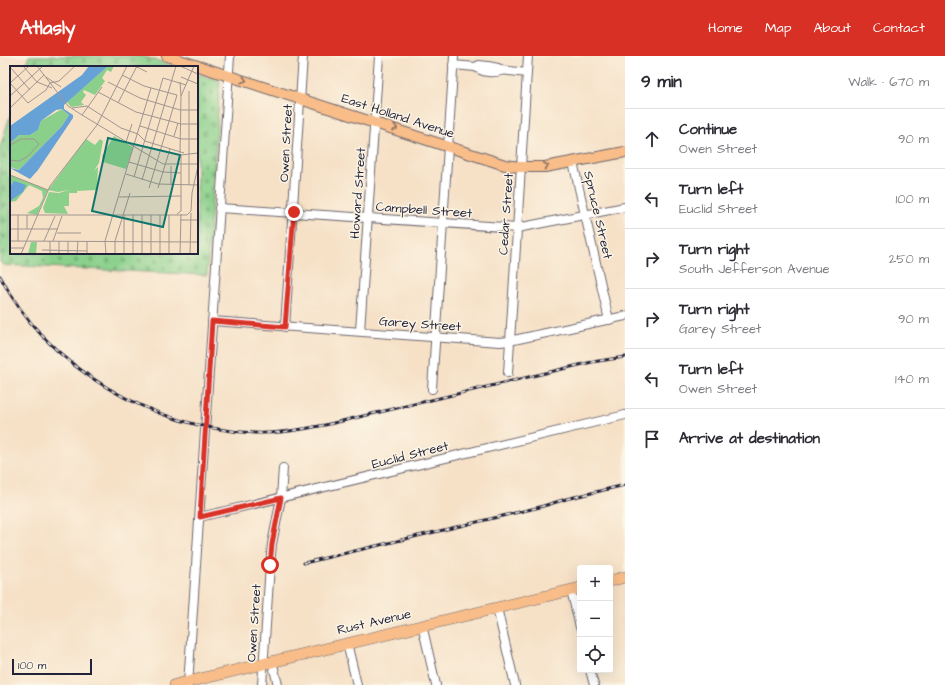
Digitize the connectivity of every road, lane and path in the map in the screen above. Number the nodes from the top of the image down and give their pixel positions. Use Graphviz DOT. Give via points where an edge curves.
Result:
graph roads {
  1 [pos="167,56"];
  2 [pos="230,56"];
  3 [pos="304,56"];
  4 [pos="379,56"];
  5 [pos="454,56"];
  6 [pos="528,56"];
  7 [pos="453,65"];
  8 [pos="527,73"];
  9 [pos="228,75"];
  10 [pos="301,98"];
  11 [pos="374,122"];
  12 [pos="447,146"];
  13 [pos="625,152"];
  14 [pos="573,162"];
  15 [pos="520,168"];
  16 [pos="625,207"];
  17 [pos="219,208"];
  18 [pos="294,212"];
  19 [pos="585,214"];
  20 [pos="368,218"];
  21 [pos="443,224"];
  22 [pos="517,228"];
  23 [pos="625,316"];
  24 [pos="609,320"];
  25 [pos="212,321"];
  26 [pos="285,327"];
  27 [pos="360,331"];
  28 [pos="435,337"];
  29 [pos="509,341"];
  30 [pos="508,373"];
  31 [pos="432,389"];
  32 [pos="625,415"];
  33 [pos="283,468"];
  34 [pos="281,498"];
  35 [pos="200,517"];
  36 [pos="625,577"];
  37 [pos="613,580"];
  38 [pos="576,589"];
  39 [pos="577,601"];
  40 [pos="497,608"];
  41 [pos="422,625"];
  42 [pos="347,643"];
  43 [pos="268,662"];
  44 [pos="591,673"];
  45 [pos="188,683"];
  46 [pos="175,685"];
  47 [pos="262,685"];
  48 [pos="278,685"];
  49 [pos="357,685"];
  50 [pos="436,685"];
  51 [pos="515,685"];
  52 [pos="594,685"];
  1 -- 9 [label="main road, East Holland Avenue"];
  2 -- 9 [label="street"];
  3 -- 10 [label="street, Owen Street"];
  4 -- 11 [label="street, Howard Street"];
  5 -- 7 [label="street"];
  6 -- 8 [label="street, Cedar Street"];
  7 -- 8 [label="street" via="479,65"];
  7 -- 12 [label="street"];
  8 -- 15 [label="street, Cedar Street"];
  9 -- 10 [label="main road, East Holland Avenue, one-way"];
  9 -- 17 [label="street"];
  10 -- 11 [label="main road, East Holland Avenue"];
  10 -- 18 [label="street, Owen Street"];
  11 -- 12 [label="main road, East Holland Avenue, one-way"];
  11 -- 20 [label="street, Howard Street"];
  12 -- 15 [label="main road, East Holland Avenue"];
  12 -- 21 [label="street"];
  13 -- 14 [label="main road, East Holland Avenue"];
  15 -- 14 [label="main road, East Holland Avenue, one-way"];
  14 -- 19 [label="street, Spruce Street"];
  15 -- 22 [label="street, Cedar Street"];
  16 -- 19 [label="street, Campbell Street"];
  17 -- 18 [label="street, Campbell Street"];
  17 -- 25 [label="street"];
  18 -- 20 [label="street, Campbell Street"];
  18 -- 26 [label="street, Owen Street"];
  19 -- 22 [label="street, Campbell Street"];
  19 -- 24 [label="street, Spruce Street"];
  20 -- 21 [label="street, Campbell Street"];
  20 -- 27 [label="street, Howard Street"];
  21 -- 22 [label="street, Campbell Street"];
  21 -- 28 [label="street"];
  22 -- 29 [label="street, Cedar Street"];
  23 -- 24 [label="street, Garey Street"];
  24 -- 29 [label="street, Garey Street"];
  25 -- 26 [label="street, Garey Street"];
  25 -- 35 [label="street"];
  26 -- 27 [label="street, Garey Street"];
  27 -- 28 [label="street, Garey Street"];
  28 -- 29 [label="street, Garey Street"];
  28 -- 31 [label="street"];
  29 -- 30 [label="street, Cedar Street"];
  32 -- 34 [label="street, Euclid Street"];
  33 -- 34 [label="street, Owen Street"];
  34 -- 35 [label="street, Euclid Street"];
  34 -- 43 [label="street, Owen Street" via="272,544"];
  35 -- 45 [label="street"];
  36 -- 37 [label="highway"];
  38 -- 39 [label="street"];
  38 -- 40 [label="highway, Rust Avenue"];
  40 -- 41 [label="highway, Rust Avenue"];
  40 -- 51 [label="street"];
  41 -- 42 [label="highway, Rust Avenue"];
  41 -- 50 [label="street"];
  42 -- 43 [label="highway, Rust Avenue"];
  42 -- 49 [label="street"];
  43 -- 45 [label="highway, Rust Avenue"];
  43 -- 47 [label="street, Owen Street"];
  43 -- 48 [label="street"];
  44 -- 52 [label="street"];
  45 -- 46 [label="highway, Rust Avenue"];
}
